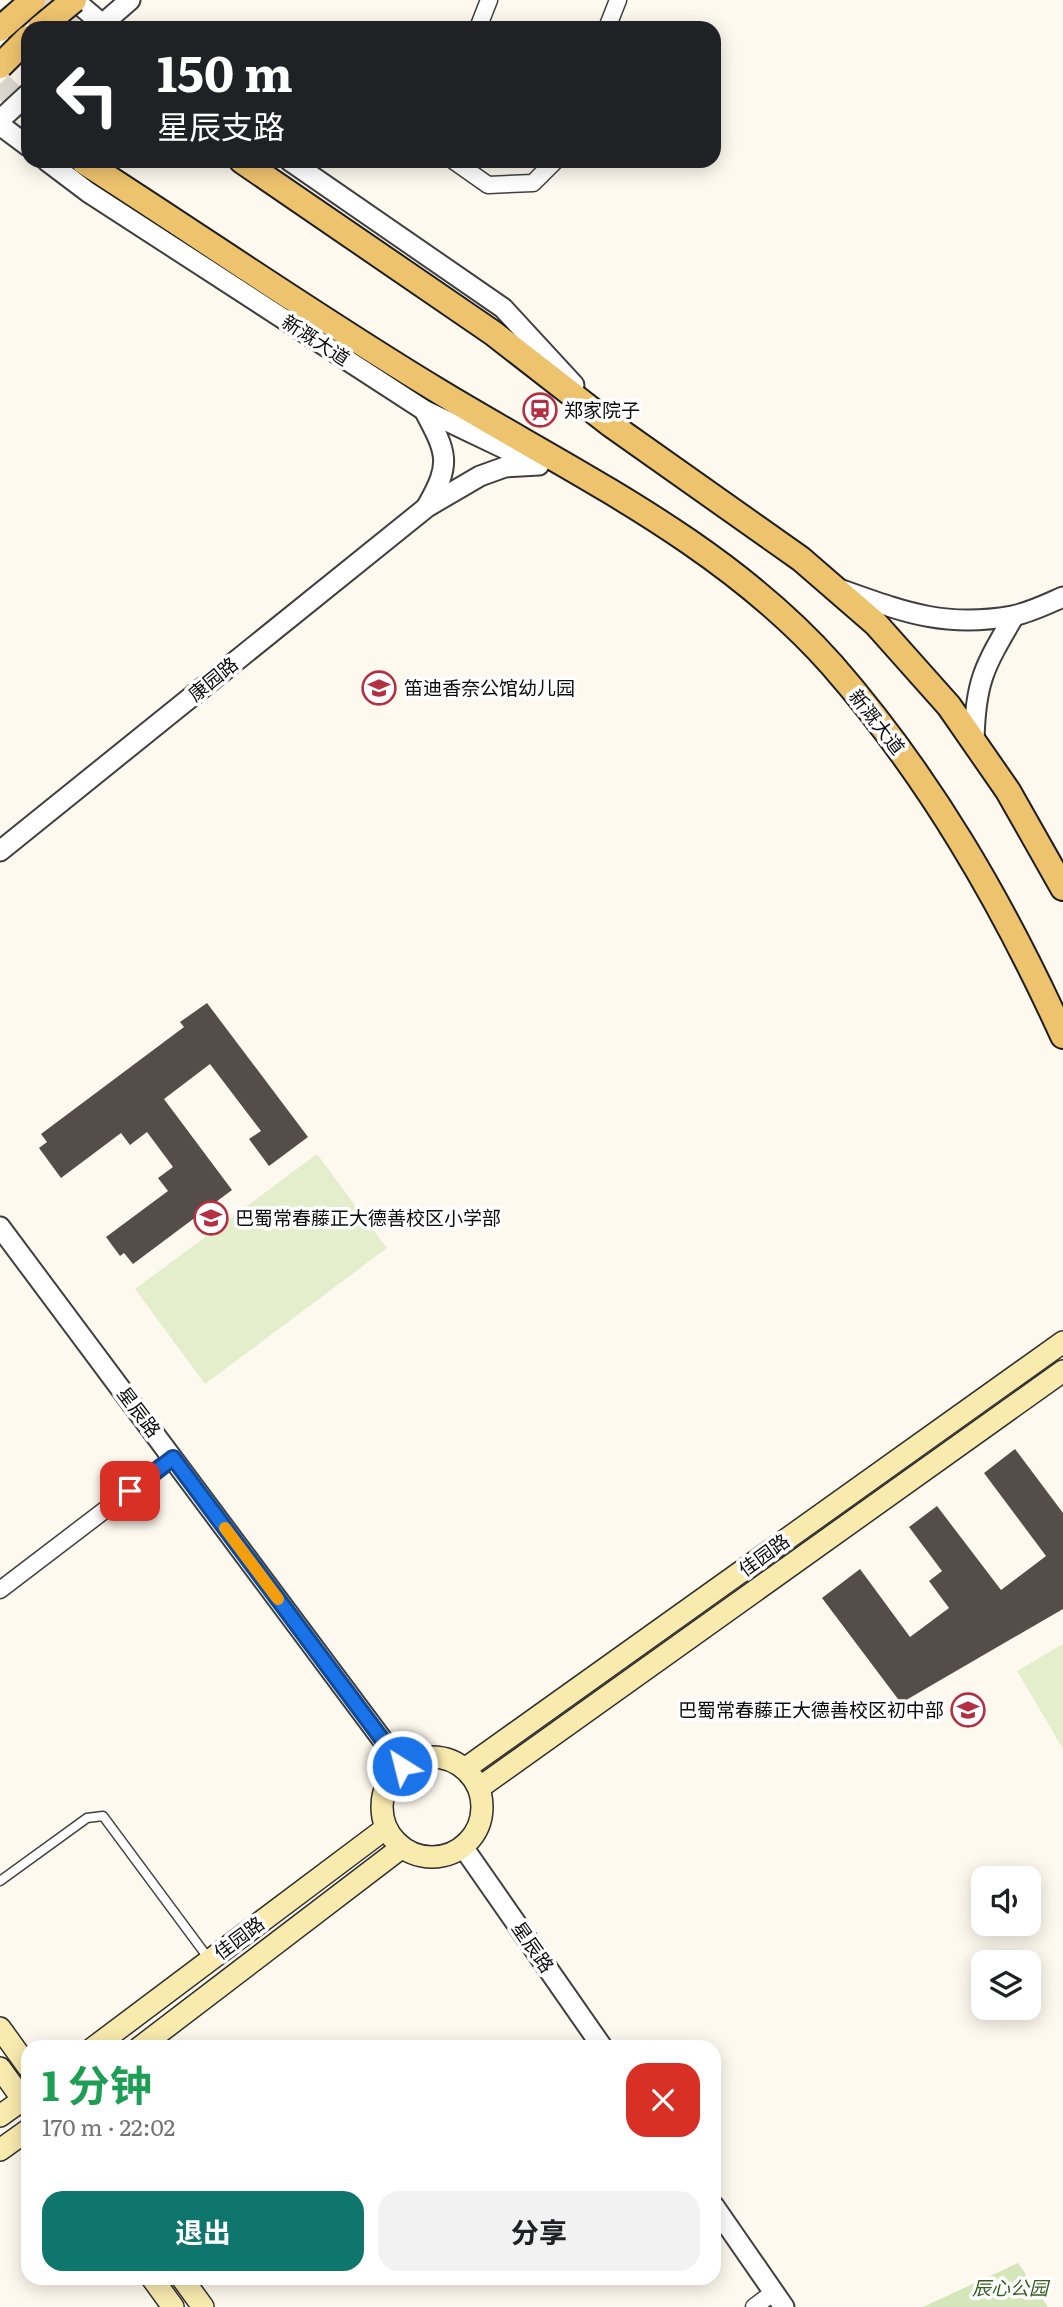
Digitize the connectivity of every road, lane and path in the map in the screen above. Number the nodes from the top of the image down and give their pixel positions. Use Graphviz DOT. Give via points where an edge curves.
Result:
graph roads {
  1 [pos="33,0"];
  2 [pos="74,0"];
  3 [pos="130,0"];
  4 [pos="489,0"];
  5 [pos="618,0"];
  6 [pos="48,21"];
  7 [pos="96,21"];
  8 [pos="108,21"];
  9 [pos="481,21"];
  10 [pos="610,21"];
  11 [pos="0,29"];
  12 [pos="21,45"];
  13 [pos="0,66"];
  14 [pos="21,101"];
  15 [pos="0,122"];
  16 [pos="21,140"];
  17 [pos="56,168"];
  18 [pos="66,168"];
  19 [pos="93,168"];
  20 [pos="252,168"];
  21 [pos="300,168"];
  22 [pos="464,168"];
  23 [pos="548,168"];
  24 [pos="88,192"];
  25 [pos="424,410"];
  26 [pos="610,424"];
  27 [pos="539,465"];
  28 [pos="602,484"];
  29 [pos="427,507"];
  30 [pos="833,587"];
  31 [pos="1063,597"];
  32 [pos="1014,616"];
  33 [pos="974,742"];
  34 [pos="0,851"];
  35 [pos="1063,887"];
  36 [pos="1063,1036"];
  37 [pos="0,1227"];
  38 [pos="1063,1342"];
  39 [pos="1063,1371"];
  40 [pos="173,1458"];
  41 [pos="0,1590"];
  42 [pos="402,1766"];
  43 [pos="466,1768"];
  44 [pos="479,1788"];
  45 [pos="386,1828"];
  46 [pos="463,1847"];
  47 [pos="401,1848"];
  48 [pos="0,1881"];
  49 [pos="210,1960"];
  50 [pos="0,2028"];
  51 [pos="104,2040"];
  52 [pos="149,2040"];
  53 [pos="597,2040"];
  54 [pos="21,2057"];
  55 [pos="0,2068"];
  56 [pos="21,2095"];
  57 [pos="21,2104"];
  58 [pos="0,2116"];
  59 [pos="21,2135"];
  60 [pos="0,2150"];
  61 [pos="721,2216"];
  62 [pos="157,2285"];
  63 [pos="187,2285"];
  64 [pos="779,2299"];
  65 [pos="173,2307"];
  66 [pos="203,2307"];
  67 [pos="754,2307"];
  1 -- 11 [label="main road, bridge"];
  2 -- 6 [label="main road, bridge"];
  2 -- 7 [label="street"];
  3 -- 8 [label="street"];
  4 -- 9 [label="street"];
  5 -- 10 [label="street"];
  12 -- 13 [label="main road, bridge"];
  14 -- 15 [label="street"];
  15 -- 16 [label="street"];
  17 -- 24 [label="street, 新溉大道"];
  18 -- 24 [label="street"];
  19 -- 28 [label="main road, 新溉大道" via="436,390"];
  20 -- 26 [label="main road" via="493,333"];
  21 -- 26 [label="street" via="503,308"];
  22 -- 23 [label="street" via="488,185 533,183"];
  24 -- 25 [label="street, 新溉大道"];
  25 -- 27 [label="street, 新溉大道"];
  25 -- 29 [label="street" via="439,437 444,460 443,478"];
  26 -- 30 [label="main road" via="801,559"];
  27 -- 28 [label="street, 新溉大道"];
  27 -- 29 [label="street, 康园路" via="505,467 480,476"];
  28 -- 36 [label="main road, 新溉大道" via="700,548 766,602 830,664 896,744 955,829 1026,955"];
  29 -- 34 [label="street, 康园路"];
  30 -- 32 [label="street" via="897,610 950,622"];
  30 -- 33 [label="main road" via="906,656"];
  31 -- 32 [label="street"];
  32 -- 33 [label="street" via="985,666 975,700"];
  33 -- 35 [label="main road"];
  37 -- 40 [label="street, 星辰路"];
  38 -- 43 [label="main road, 佳园路"];
  39 -- 44 [label="main road, 佳园路"];
  40 -- 41 [label="street"];
  40 -- 42 [label="street, 星辰路"];
  42 -- 43 [label="main road" via="430,1756"];
  42 -- 45 [label="main road" via="385,1790"];
  43 -- 44 [label="main road"];
  44 -- 46 [label="main road" via="478,1826"];
  45 -- 47 [label="main road"];
  45 -- 49 [label="main road, 佳园路"];
  46 -- 47 [label="main road" via="438,1857"];
  46 -- 53 [label="street, 星辰路"];
  47 -- 52 [label="main road, 佳园路"];
  48 -- 49 [label="lane" via="87,1818 103,1816"];
  49 -- 51 [label="main road, 佳园路"];
  50 -- 54 [label="main road"];
  55 -- 56 [label="main road"];
  57 -- 58 [label="main road"];
  59 -- 60 [label="main road"];
  61 -- 64 [label="street"];
  62 -- 65 [label="main road"];
  63 -- 66 [label="main road"];
  64 -- 67 [label="street"];
}
